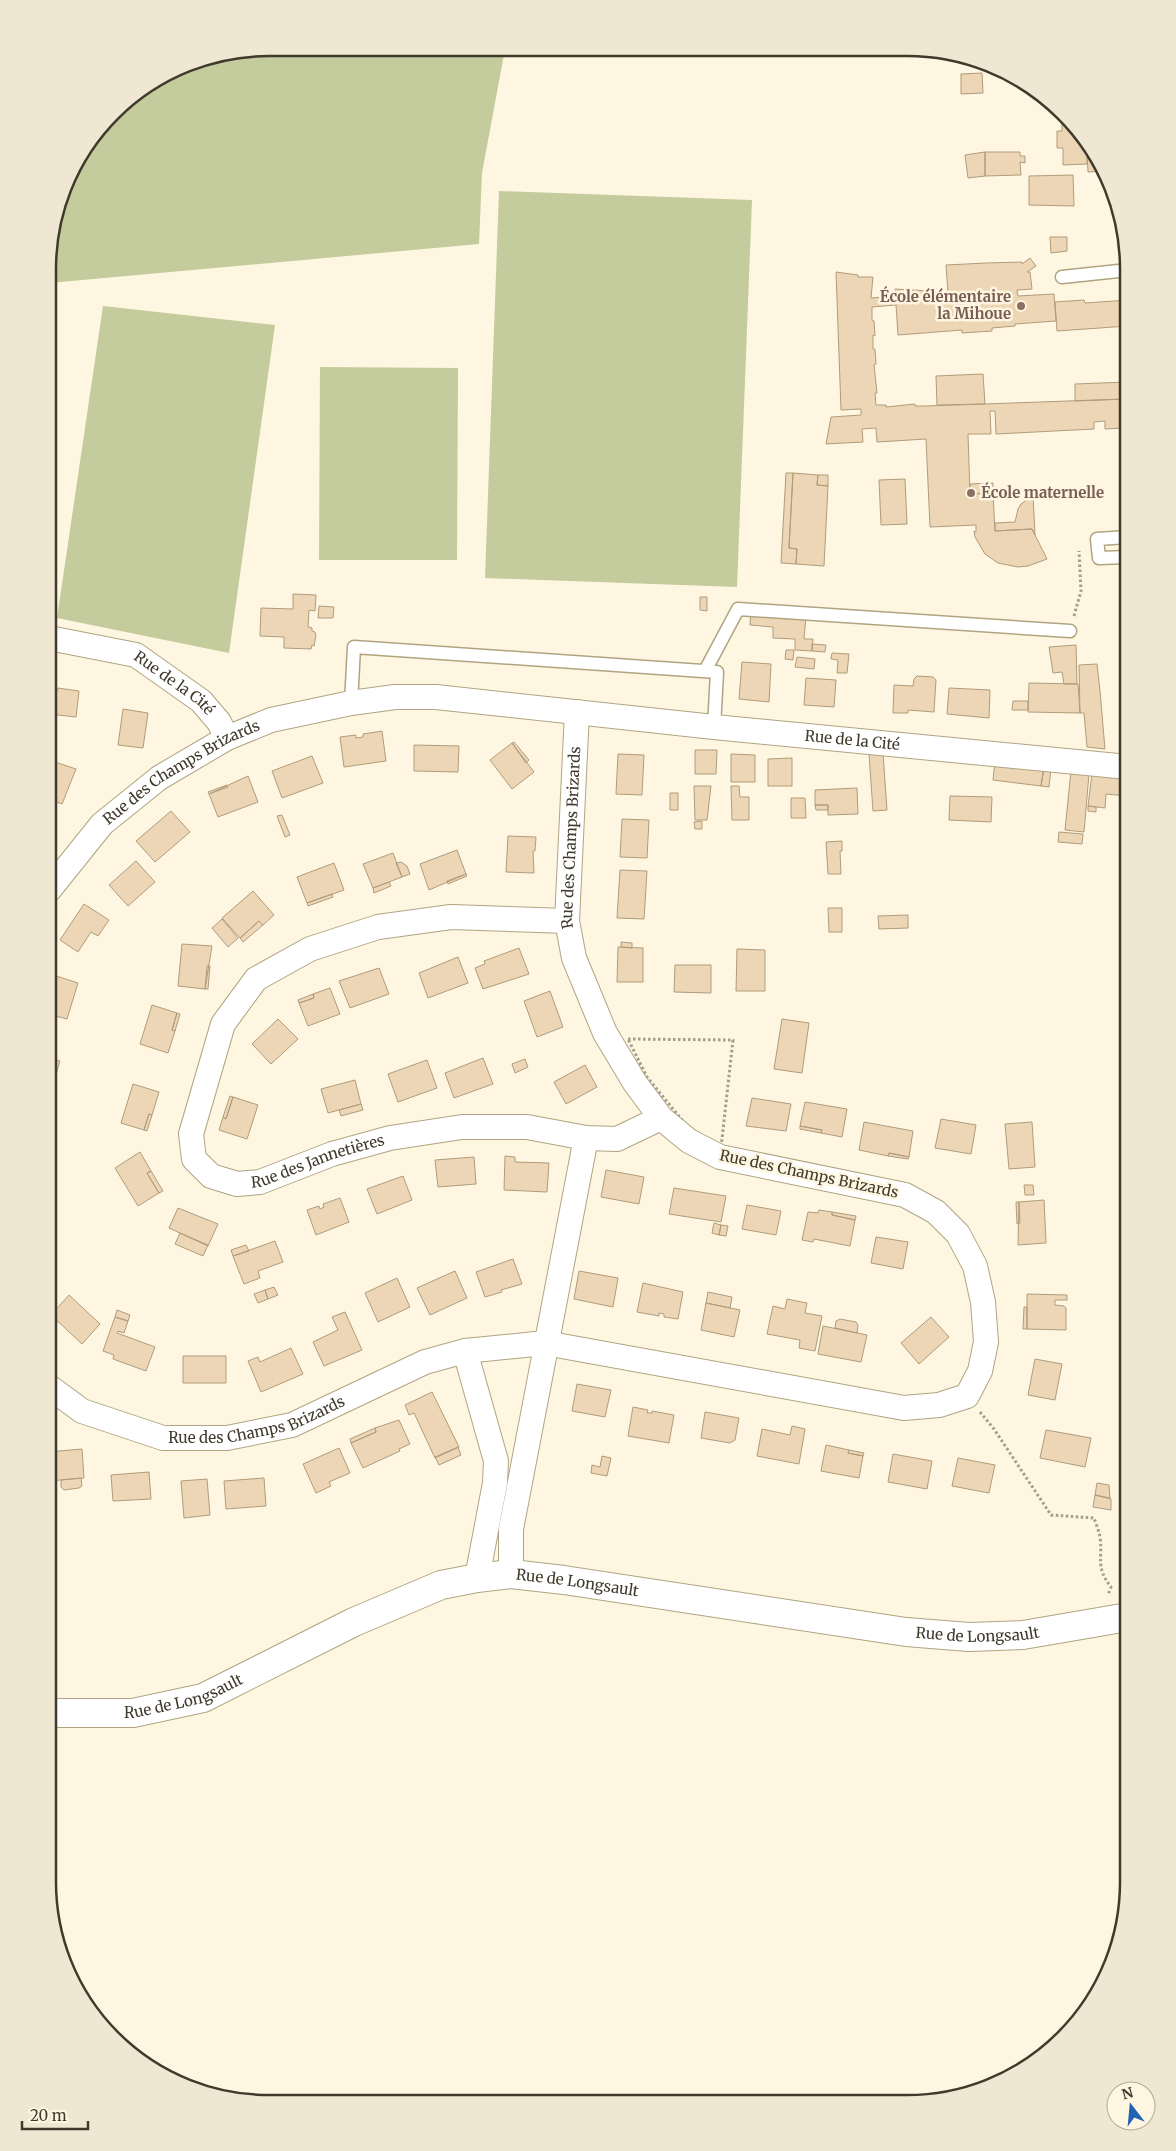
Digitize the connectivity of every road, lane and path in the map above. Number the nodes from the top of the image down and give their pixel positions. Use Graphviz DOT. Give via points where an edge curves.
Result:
graph roads {
  1 [pos="1120,271"];
  2 [pos="1062,276"];
  3 [pos="1120,538"];
  4 [pos="1097,539"];
  5 [pos="1120,557"];
  6 [pos="1070,631"];
  7 [pos="56,639"];
  8 [pos="705,671"];
  9 [pos="352,703"];
  10 [pos="577,712"];
  11 [pos="714,727"];
  12 [pos="227,738"];
  13 [pos="1120,766"];
  14 [pos="56,881"];
  15 [pos="567,921"];
  16 [pos="660,1118"];
  17 [pos="586,1138"];
  18 [pos="720,1157"];
  19 [pos="545,1343"];
  20 [pos="465,1351"];
  21 [pos="56,1392"];
  22 [pos="967,1396"];
  23 [pos="510,1574"];
  24 [pos="477,1578"];
  25 [pos="1120,1618"];
  26 [pos="1097,1622"];
  27 [pos="56,1713"];
  1 -- 2 [label="lane"];
  3 -- 4 [label="lane"];
  4 -- 5 [label="lane" via="1099,558"];
  4 -- 6 [label="path" via="1078,538 1081,591"];
  6 -- 8 [label="lane" via="738,609"];
  7 -- 12 [label="street, Rue de la Cité" via="136,655 201,701 219,722"];
  8 -- 9 [label="lane" via="354,647"];
  8 -- 11 [label="lane" via="717,672"];
  9 -- 10 [label="street, Rue des Champs Brizards" via="395,697 436,697"];
  9 -- 12 [label="street, Rue des Champs Brizards" via="271,720"];
  10 -- 11 [label="street, Rue de la Cité"];
  10 -- 15 [label="street, Rue des Champs Brizards"];
  11 -- 13 [label="street, Rue de la Cité"];
  12 -- 14 [label="street, Rue des Champs Brizards" via="159,778 102,824"];
  15 -- 16 [label="street, Rue des Champs Brizards" via="574,958 605,1034"];
  15 -- 17 [label="street, Rue des Jannetières" via="451,917 378,927 310,949 256,979 223,1024 191,1134 194,1159 211,1176 237,1184 260,1182 332,1154 390,1138 462,1127 527,1127"];
  16 -- 17 [label="street, Rue des Jannetières" via="617,1139"];
  16 -- 18 [label="street, Rue des Champs Brizards" via="690,1141"];
  17 -- 19 [label="street"];
  18 -- 18 [label="path" via="733,1040 628,1039 647,1078 691,1131"];
  18 -- 22 [label="street, Rue des Champs Brizards" via="905,1195 936,1212 958,1234 975,1266 983,1302 986,1342 980,1371"];
  19 -- 20 [label="street, Rue des Champs Brizards"];
  19 -- 22 [label="street, Rue des Champs Brizards" via="904,1408 939,1405"];
  19 -- 23 [label="street" via="511,1529"];
  20 -- 21 [label="street, Rue des Champs Brizards" via="425,1362 292,1425 227,1438 163,1438 82,1411"];
  20 -- 24 [label="street" via="496,1461 495,1483"];
  22 -- 26 [label="path" via="994,1429 1051,1515 1094,1518 1100,1538 1099,1562 1103,1577 1111,1587"];
  23 -- 24 [label="street, Rue de Longsault"];
  23 -- 26 [label="street, Rue de Longsault" via="906,1632 970,1637 1023,1635"];
  24 -- 27 [label="street, Rue de Longsault" via="441,1585 354,1622 204,1698 133,1713"];
  25 -- 26 [label="street, Rue de Longsault"];
}
